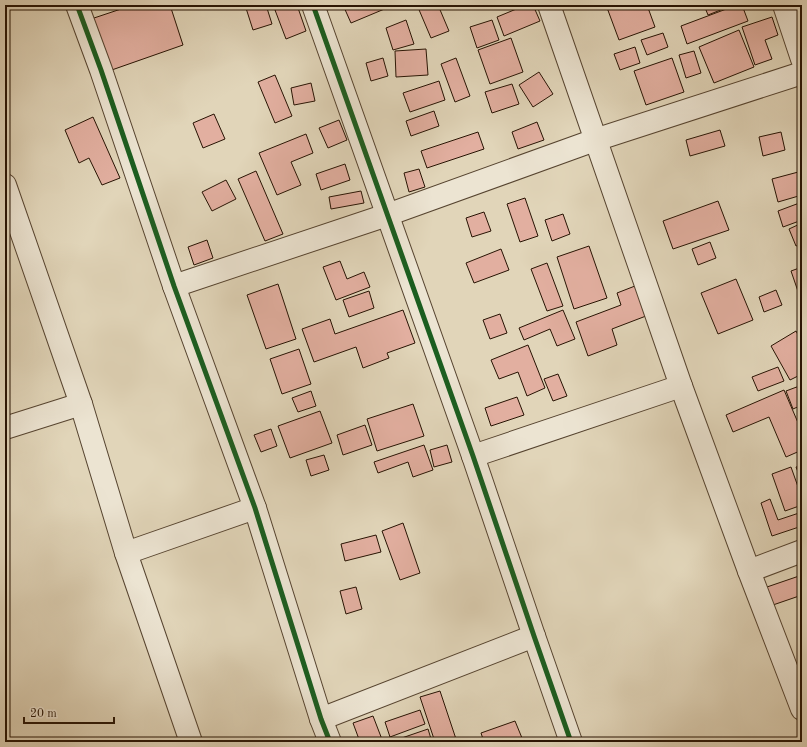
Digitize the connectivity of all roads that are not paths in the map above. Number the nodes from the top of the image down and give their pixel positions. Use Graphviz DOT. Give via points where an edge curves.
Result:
graph roads {
  1 [pos="77,5"];
  2 [pos="314,5"];
  3 [pos="549,5"];
  4 [pos="784,5"];
  5 [pos="802,59"];
  6 [pos="802,73"];
  7 [pos="595,140"];
  8 [pos="5,185"];
  9 [pos="387,215"];
  10 [pos="174,286"];
  11 [pos="681,386"];
  12 [pos="81,404"];
  13 [pos="5,428"];
  14 [pos="473,456"];
  15 [pos="255,508"];
  16 [pos="802,551"];
  17 [pos="126,553"];
  18 [pos="749,571"];
  19 [pos="534,636"];
  20 [pos="802,709"];
  21 [pos="321,719"];
  22 [pos="191,742"];
  23 [pos="330,742"];
  24 [pos="572,742"];
  1 -- 10 [label="street"];
  2 -- 9 [label="street"];
  3 -- 7 [label="street"];
  4 -- 5 [label="street"];
  6 -- 7 [label="street"];
  7 -- 9 [label="street"];
  7 -- 11 [label="street"];
  8 -- 12 [label="street"];
  9 -- 10 [label="street"];
  9 -- 14 [label="street"];
  10 -- 15 [label="street"];
  11 -- 14 [label="street"];
  11 -- 18 [label="street"];
  12 -- 13 [label="street"];
  12 -- 17 [label="street"];
  14 -- 19 [label="street"];
  15 -- 17 [label="street"];
  15 -- 21 [label="street"];
  16 -- 18 [label="street"];
  17 -- 22 [label="street"];
  18 -- 20 [label="street"];
  19 -- 21 [label="street"];
  19 -- 24 [label="street"];
  21 -- 23 [label="street"];
}
